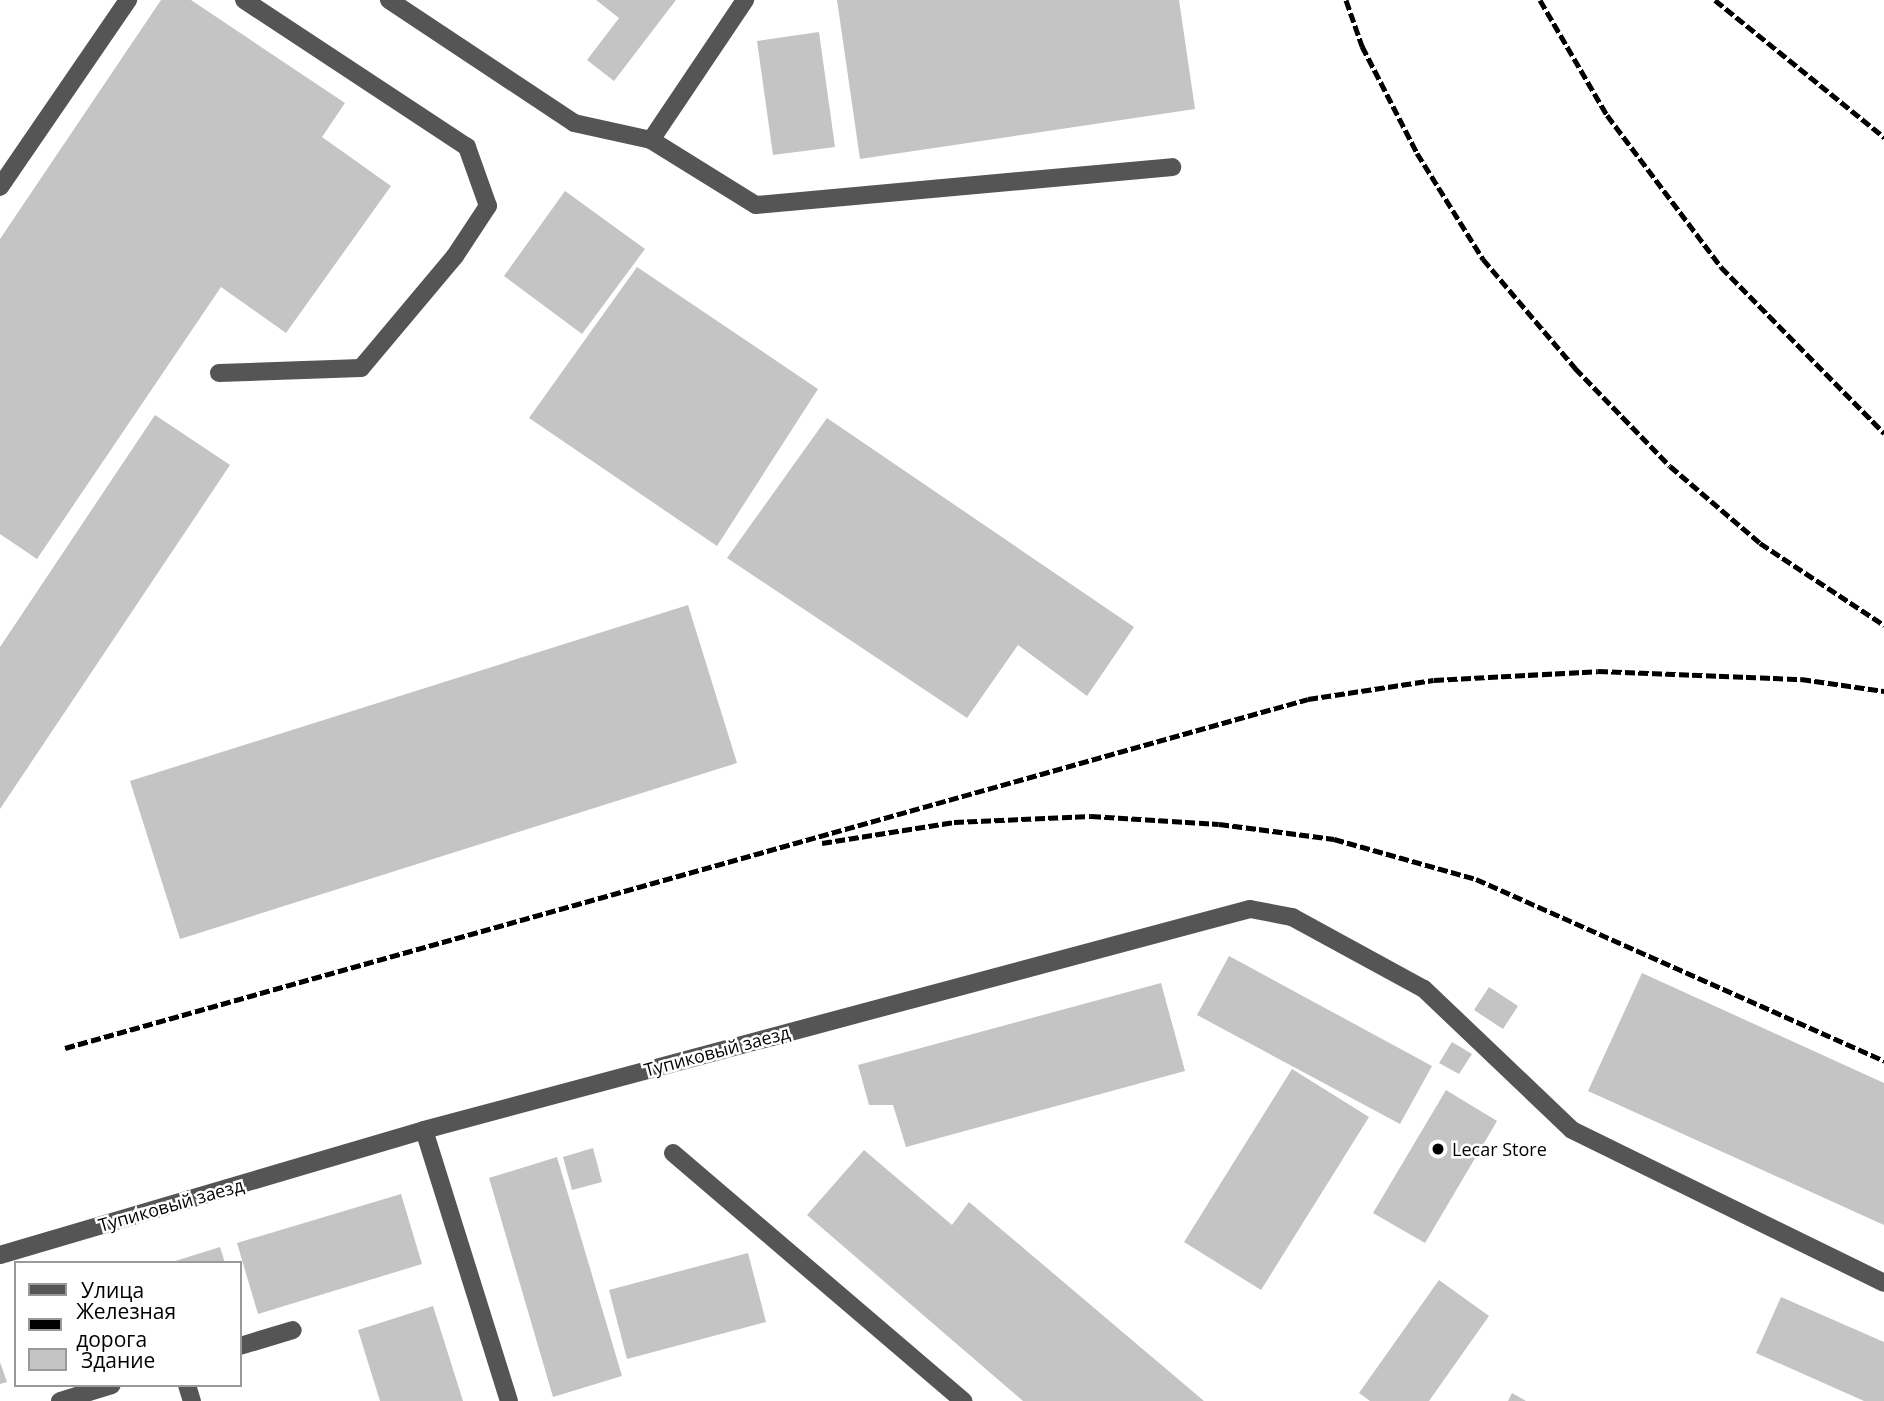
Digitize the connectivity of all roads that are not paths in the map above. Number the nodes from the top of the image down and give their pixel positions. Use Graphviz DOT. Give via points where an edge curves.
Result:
graph roads {
  1 [pos="128,0"];
  2 [pos="244,0"];
  3 [pos="389,0"];
  4 [pos="745,0"];
  5 [pos="651,140"];
  6 [pos="1172,167"];
  7 [pos="0,187"];
  8 [pos="219,373"];
  9 [pos="424,1130"];
  10 [pos="673,1153"];
  11 [pos="0,1255"];
  12 [pos="1884,1283"];
  13 [pos="292,1330"];
  14 [pos="242,1345"];
  15 [pos="106,1387"];
  16 [pos="60,1401"];
  17 [pos="509,1401"];
  18 [pos="963,1401"];
  1 -- 7 [label="street"];
  2 -- 8 [label="street" via="467,148 488,206 455,256 361,368"];
  3 -- 5 [label="street" via="574,123"];
  4 -- 5 [label="street"];
  5 -- 6 [label="street" via="756,205"];
  9 -- 11 [label="street, Тупиковый заезд"];
  9 -- 12 [label="street, Тупиковый заезд" via="1250,909 1292,917 1424,989 1572,1130"];
  9 -- 17 [label="street"];
  10 -- 18 [label="street"];
  13 -- 14 [label="street"];
  15 -- 16 [label="street"];
}
